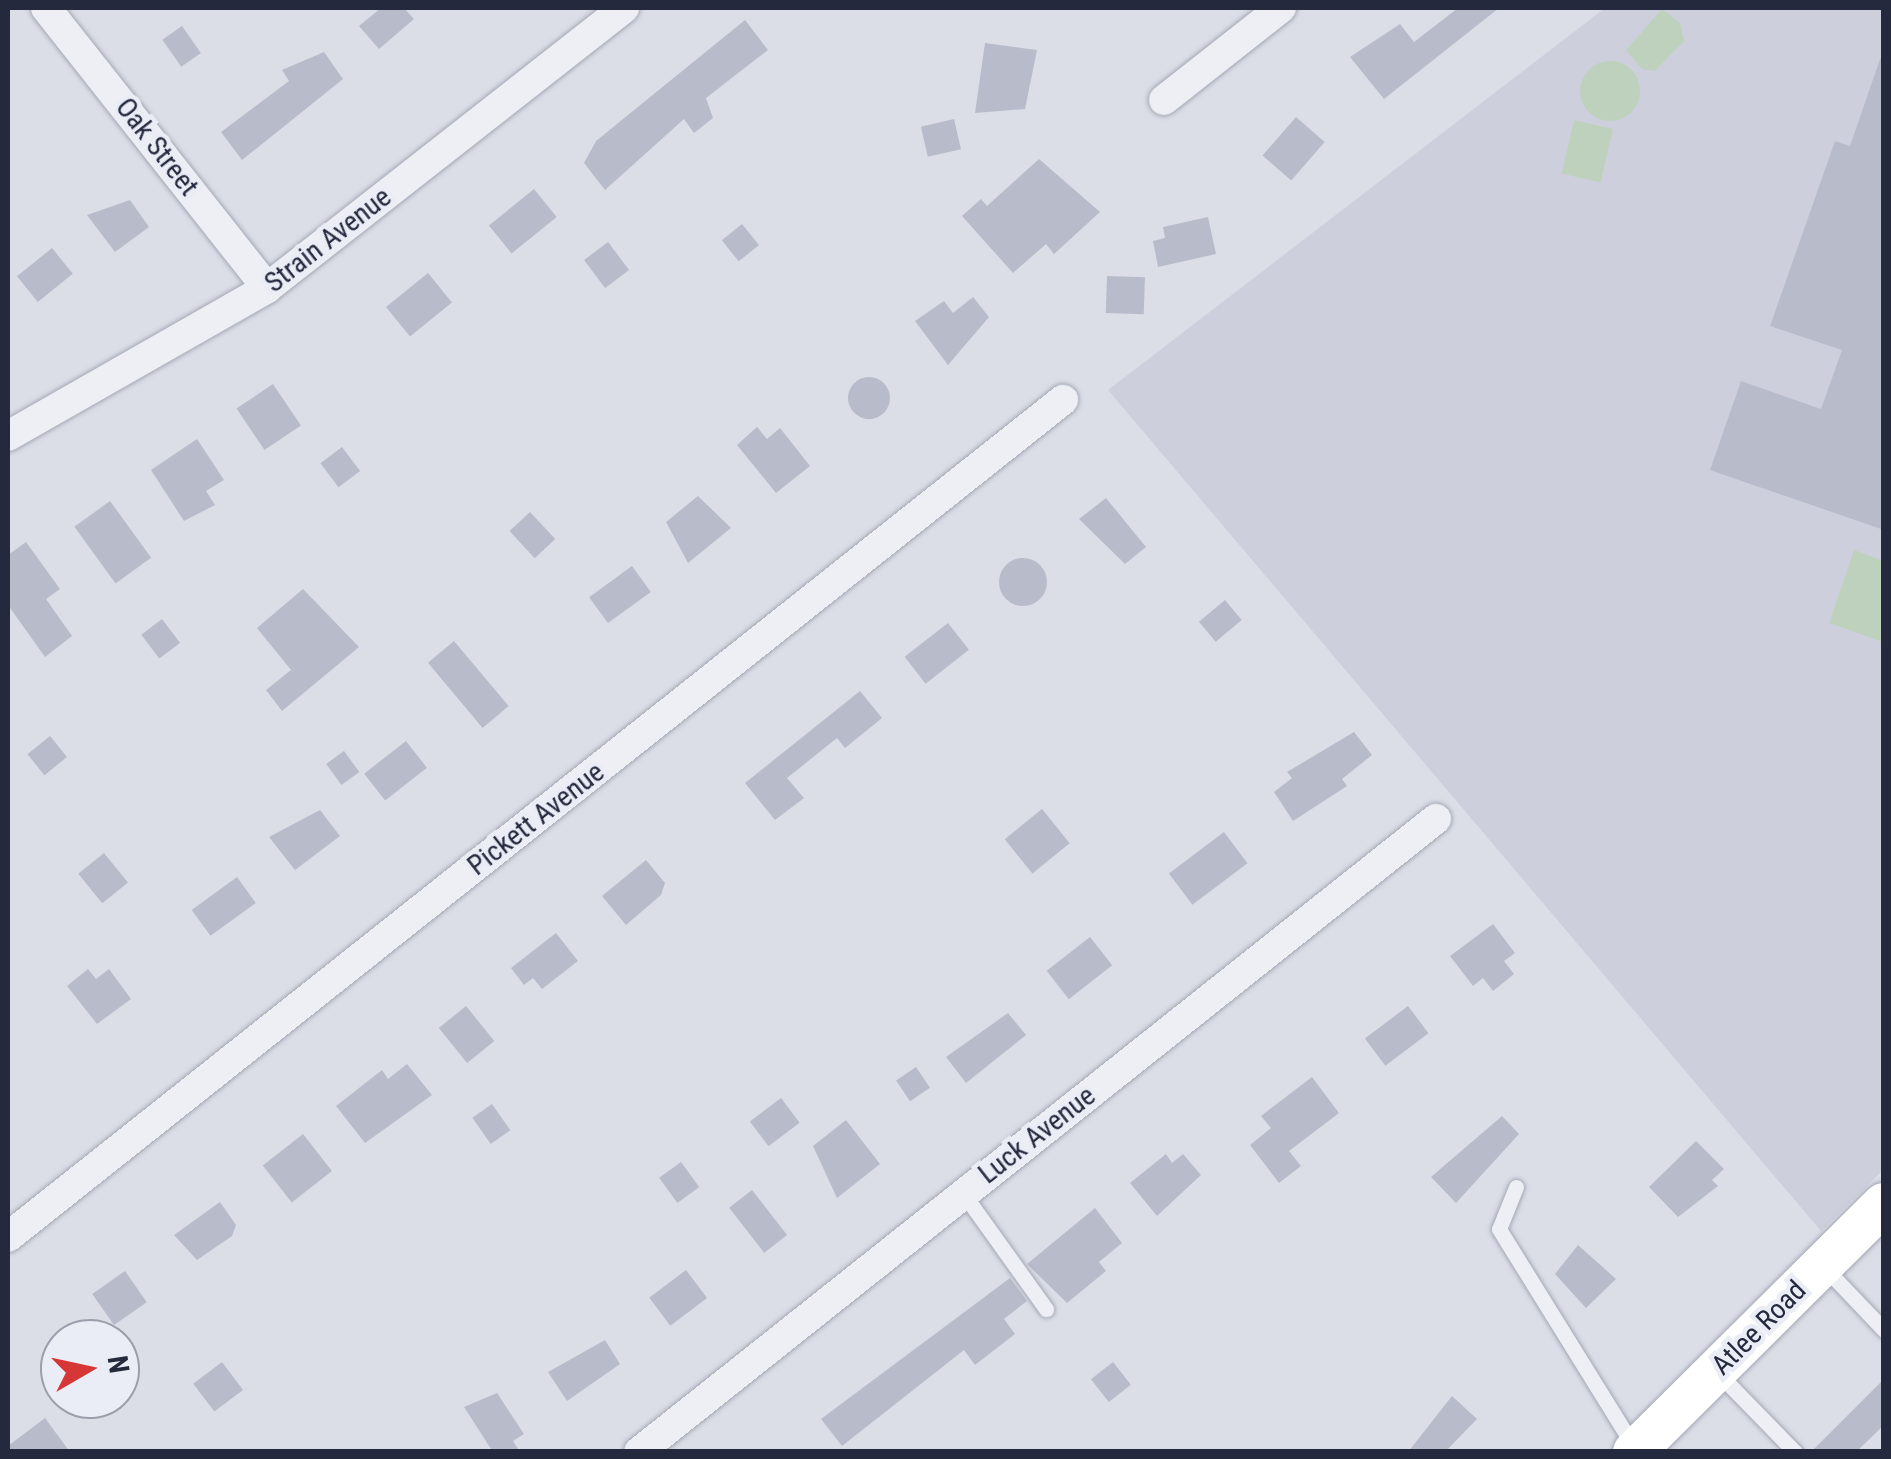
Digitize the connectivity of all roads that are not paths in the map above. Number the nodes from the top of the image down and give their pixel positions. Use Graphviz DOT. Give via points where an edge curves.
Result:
graph roads {
  1 [pos="46,8"];
  2 [pos="624,8"];
  3 [pos="1281,8"];
  4 [pos="1164,100"];
  5 [pos="267,288"];
  6 [pos="1063,400"];
  7 [pos="8,436"];
  8 [pos="1436,819"];
  9 [pos="1516,1187"];
  10 [pos="963,1193"];
  11 [pos="1884,1204"];
  12 [pos="8,1237"];
  13 [pos="1822,1265"];
  14 [pos="1046,1309"];
  15 [pos="1884,1330"];
  16 [pos="1716,1370"];
  17 [pos="1635,1451"];
  18 [pos="639,1452"];
  19 [pos="1795,1452"];
  1 -- 5 [label="street, Oak Street"];
  2 -- 5 [label="street, Strain Avenue"];
  3 -- 4 [label="street"];
  5 -- 7 [label="street, Strain Avenue"];
  6 -- 12 [label="street, Pickett Avenue"];
  8 -- 10 [label="street, Luck Avenue"];
  9 -- 17 [label="lane" via="1498,1229"];
  10 -- 14 [label="lane"];
  10 -- 18 [label="street, Luck Avenue"];
  11 -- 13 [label="main road, Atlee Road"];
  13 -- 15 [label="lane"];
  13 -- 16 [label="main road, Atlee Road"];
  16 -- 17 [label="main road, Atlee Road"];
  16 -- 19 [label="lane"];
}
